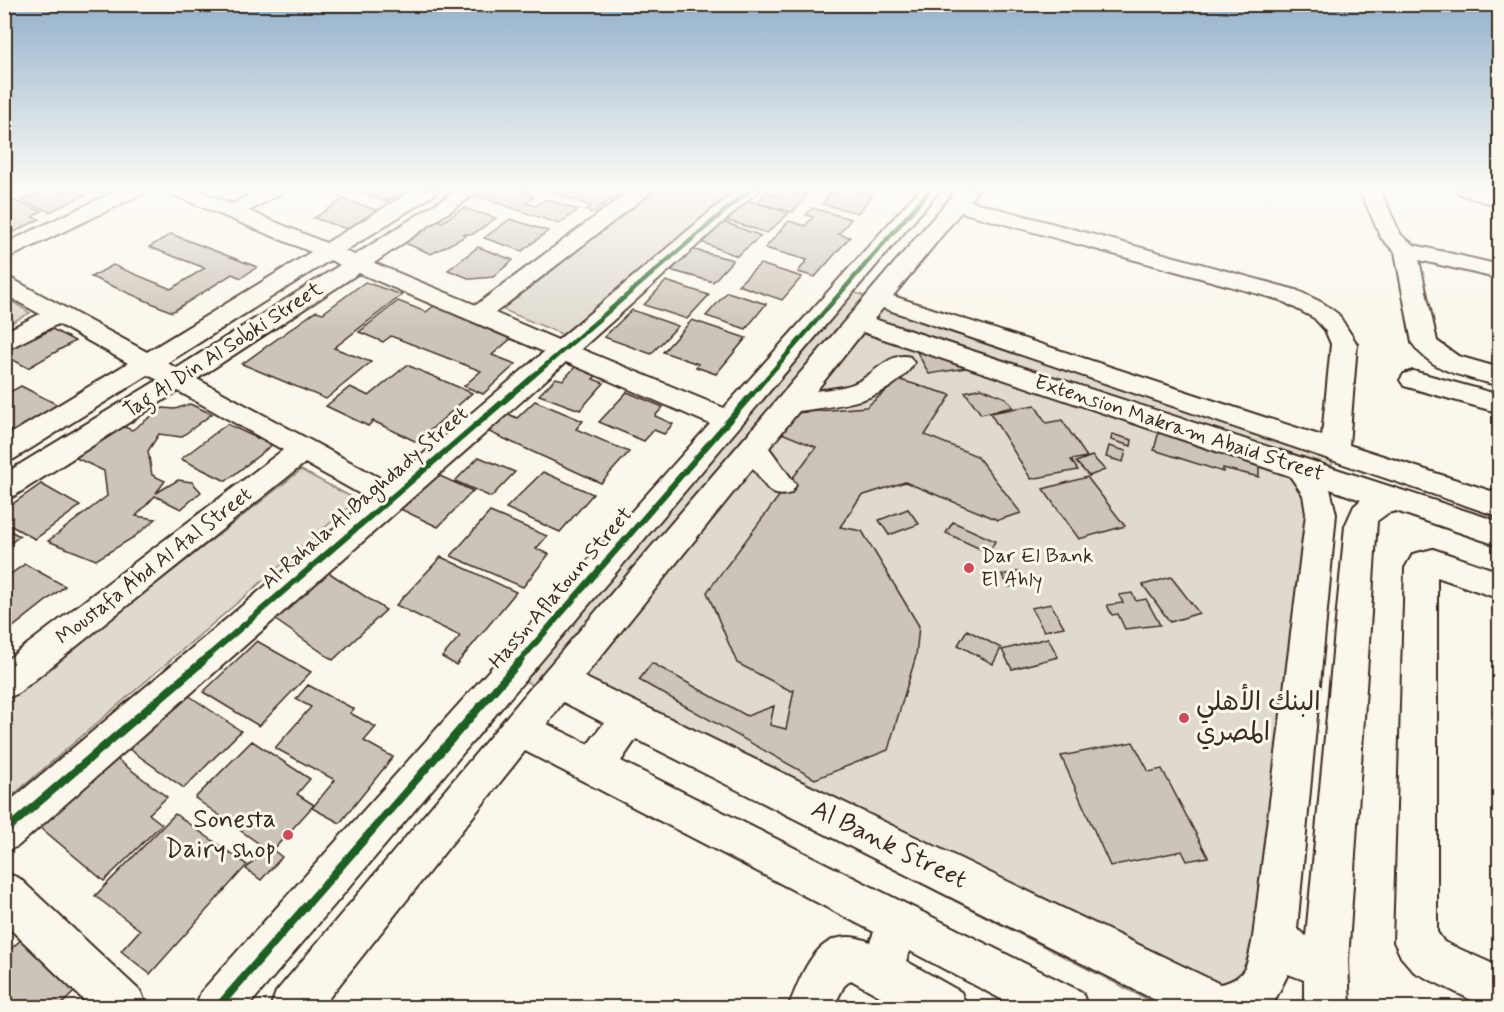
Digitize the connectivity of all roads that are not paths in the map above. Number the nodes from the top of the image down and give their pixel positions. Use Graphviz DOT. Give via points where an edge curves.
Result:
graph roads {
  1 [pos="37,237"];
  2 [pos="294,237"];
  3 [pos="353,237"];
  4 [pos="399,237"];
  5 [pos="581,237"];
  6 [pos="694,237"];
  7 [pos="910,237"];
  8 [pos="927,237"];
  9 [pos="1093,237"];
  10 [pos="1392,237"];
  11 [pos="1406,250"];
  12 [pos="330,252"];
  13 [pos="4,253"];
  14 [pos="358,264"];
  15 [pos="1500,272"];
  16 [pos="4,284"];
  17 [pos="58,314"];
  18 [pos="478,315"];
  19 [pos="882,315"];
  20 [pos="4,343"];
  21 [pos="560,351"];
  22 [pos="901,363"];
  23 [pos="149,364"];
  24 [pos="1500,377"];
  25 [pos="177,380"];
  26 [pos="1413,380"];
  27 [pos="791,403"];
  28 [pos="1500,404"];
  29 [pos="729,421"];
  30 [pos="754,448"];
  31 [pos="304,449"];
  32 [pos="4,452"];
  33 [pos="1334,452"];
  34 [pos="1300,468"];
  35 [pos="781,485"];
  36 [pos="4,488"];
  37 [pos="390,497"];
  38 [pos="1395,500"];
  39 [pos="1500,506"];
  40 [pos="1500,534"];
  41 [pos="1500,586"];
  42 [pos="558,682"];
  43 [pos="4,683"];
  44 [pos="629,718"];
  45 [pos="520,729"];
  46 [pos="593,768"];
  47 [pos="4,832"];
  48 [pos="4,893"];
  49 [pos="899,923"];
  50 [pos="1275,937"];
  51 [pos="1326,961"];
  52 [pos="1500,990"];
  53 [pos="910,994"];
  54 [pos="304,1002"];
  55 [pos="1219,1007"];
  56 [pos="124,1008"];
  57 [pos="217,1008"];
  58 [pos="810,1008"];
  59 [pos="1066,1008"];
  60 [pos="1327,1008"];
  1 -- 13 [label="street"];
  2 -- 12 [label="street"];
  3 -- 12 [label="street, Tag Al Din Al Sobki Street"];
  4 -- 14 [label="street, Tag Al Din Al Sobki Street"];
  5 -- 18 [label="street"];
  6 -- 21 [label="street, Al Rahala Al Baghdady Street"];
  7 -- 29 [label="street, Hassn Aflatoun Street"];
  8 -- 19 [label="street"];
  9 -- 33 [label="street" via="1288,295 1328,316 1340,330 1344,344"];
  10 -- 11 [label="street"];
  11 -- 15 [label="street"];
  11 -- 24 [label="street" via="1425,343 1440,358"];
  12 -- 14 [label="street"];
  12 -- 23 [label="street, Tag Al Din Al Sobki Street"];
  14 -- 18 [label="street"];
  14 -- 25 [label="street, Tag Al Din Al Sobki Street"];
  16 -- 17 [label="street"];
  17 -- 20 [label="street"];
  17 -- 23 [label="street"];
  18 -- 21 [label="street"];
  19 -- 27 [label="street"];
  19 -- 33 [label="street, Extension Makram Abaid Street"];
  19 -- 34 [label="street, Extension Makram Abaid Street"];
  21 -- 29 [label="street"];
  21 -- 37 [label="street, Al Rahala Al Baghdady Street"];
  22 -- 27 [label="street" via="880,383 864,391"];
  23 -- 25 [label="street"];
  23 -- 32 [label="street, Tag Al Din Al Sobki Street"];
  25 -- 31 [label="street"];
  25 -- 36 [label="street, Tag Al Din Al Sobki Street"];
  26 -- 28 [label="street"];
  27 -- 30 [label="street"];
  29 -- 57 [label="street, Hassn Aflatoun Street"];
  30 -- 35 [label="street"];
  30 -- 42 [label="street"];
  31 -- 37 [label="street"];
  31 -- 43 [label="street, Moustafa Abd Al Aal Street"];
  33 -- 39 [label="street, Extension Makram Abaid Street"];
  34 -- 38 [label="street, Extension Makram Abaid Street"];
  34 -- 50 [label="street" via="1315,487 1321,514"];
  37 -- 47 [label="street, Al Rahala Al Baghdady Street"];
  38 -- 40 [label="street, Extension Makram Abaid Street"];
  38 -- 51 [label="street" via="1366,511 1360,526"];
  41 -- 52 [label="street" via="1433,562 1424,563 1421,568 1415,932 1416,942 1429,957"];
  42 -- 44 [label="street, Al Bank Street"];
  42 -- 45 [label="street"];
  44 -- 46 [label="street"];
  44 -- 55 [label="street, Al Bank Street"];
  45 -- 46 [label="street"];
  45 -- 54 [label="street"];
  46 -- 49 [label="street"];
  48 -- 56 [label="street"];
  49 -- 53 [label="street"];
  49 -- 59 [label="street"];
  50 -- 51 [label="street" via="1305,960"];
  50 -- 55 [label="street" via="1268,970 1258,992 1247,1000"];
  51 -- 60 [label="street"];
  53 -- 58 [label="street" via="852,957 840,959 830,967"];
}
